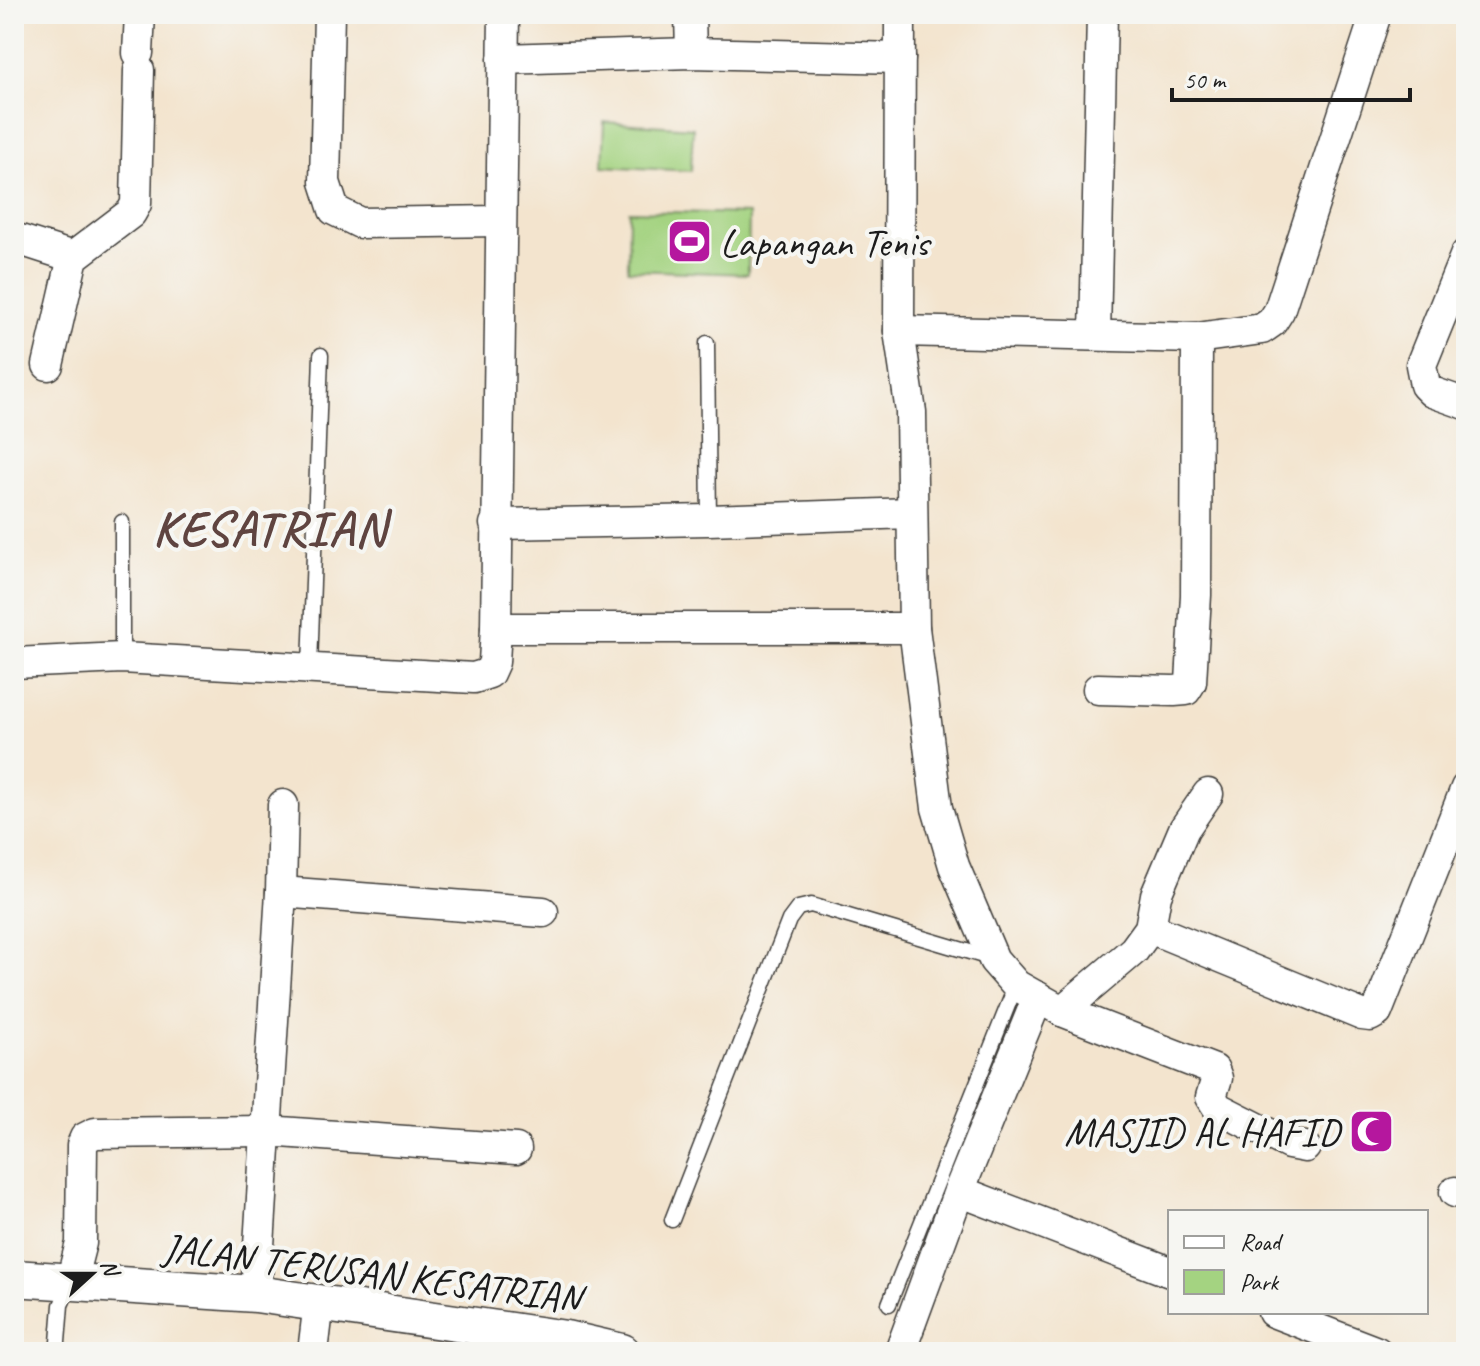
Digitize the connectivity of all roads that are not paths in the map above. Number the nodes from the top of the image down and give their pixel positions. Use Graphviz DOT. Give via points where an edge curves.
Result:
graph roads {
  1 [pos="140,14"];
  2 [pos="329,14"];
  3 [pos="504,14"];
  4 [pos="690,14"];
  5 [pos="900,14"];
  6 [pos="1102,14"];
  7 [pos="1376,14"];
  8 [pos="691,53"];
  9 [pos="900,58"];
  10 [pos="503,59"];
  11 [pos="500,221"];
  12 [pos="14,238"];
  13 [pos="1466,254"];
  14 [pos="73,257"];
  15 [pos="899,331"];
  16 [pos="1095,335"];
  17 [pos="1197,338"];
  18 [pos="707,343"];
  19 [pos="321,355"];
  20 [pos="48,365"];
  21 [pos="1466,404"];
  22 [pos="911,513"];
  23 [pos="709,520"];
  24 [pos="122,522"];
  25 [pos="495,524"];
  26 [pos="496,628"];
  27 [pos="914,628"];
  28 [pos="122,658"];
  29 [pos="14,663"];
  30 [pos="310,667"];
  31 [pos="1098,689"];
  32 [pos="1466,788"];
  33 [pos="1208,794"];
  34 [pos="283,805"];
  35 [pos="281,892"];
  36 [pos="543,912"];
  37 [pos="1150,928"];
  38 [pos="994,960"];
  39 [pos="1039,998"];
  40 [pos="267,1131"];
  41 [pos="1305,1147"];
  42 [pos="516,1149"];
  43 [pos="959,1191"];
  44 [pos="672,1220"];
  45 [pos="1168,1271"];
  46 [pos="14,1278"];
  47 [pos="71,1282"];
  48 [pos="256,1294"];
  49 [pos="319,1302"];
  50 [pos="889,1304"];
  51 [pos="1278,1314"];
  52 [pos="58,1342"];
  53 [pos="566,1345"];
  54 [pos="313,1352"];
  55 [pos="622,1352"];
  56 [pos="900,1352"];
  57 [pos="1377,1352"];
  1 -- 14 [label="street" via="136,204"];
  2 -- 11 [label="street" via="325,182 334,210 360,223"];
  3 -- 10 [label="street"];
  4 -- 8 [label="street"];
  5 -- 9 [label="street"];
  6 -- 16 [label="street"];
  7 -- 17 [label="street" via="1279,311 1262,329"];
  8 -- 9 [label="street"];
  8 -- 10 [label="street"];
  9 -- 15 [label="street"];
  10 -- 11 [label="street"];
  11 -- 25 [label="street"];
  12 -- 14 [label="street"];
  13 -- 21 [label="street" via="1421,365 1432,392"];
  14 -- 20 [label="street"];
  15 -- 16 [label="street"];
  15 -- 22 [label="street" via="911,412"];
  16 -- 17 [label="street"];
  17 -- 31 [label="street" via="1191,682 1186,690 1174,691"];
  18 -- 23 [label="lane"];
  19 -- 30 [label="lane"];
  22 -- 23 [label="street"];
  22 -- 27 [label="street"];
  23 -- 25 [label="street"];
  24 -- 28 [label="lane"];
  25 -- 26 [label="street"];
  26 -- 27 [label="street"];
  26 -- 30 [label="street" via="494,662 489,673 474,678"];
  27 -- 38 [label="street" via="937,808 954,866"];
  28 -- 29 [label="street"];
  28 -- 30 [label="street"];
  32 -- 37 [label="street" via="1377,1012 1370,1016"];
  33 -- 37 [label="street" via="1184,829 1156,895"];
  34 -- 35 [label="street"];
  35 -- 36 [label="street"];
  35 -- 40 [label="street"];
  37 -- 39 [label="street" via="1134,950"];
  38 -- 39 [label="street"];
  38 -- 44 [label="lane" via="811,905 798,908"];
  39 -- 41 [label="street" via="1214,1070 1211,1097 1218,1108"];
  39 -- 43 [label="street"];
  39 -- 50 [label="lane"];
  40 -- 42 [label="street"];
  40 -- 47 [label="street" via="106,1131 85,1138 81,1243"];
  40 -- 48 [label="street"];
  43 -- 45 [label="street"];
  43 -- 56 [label="street"];
  46 -- 47 [label="street, JALAN TERUSAN KESATRIAN"];
  47 -- 48 [label="street, JALAN TERUSAN KESATRIAN"];
  47 -- 52 [label="lane" via="61,1305"];
  48 -- 49 [label="street, JALAN TERUSAN KESATRIAN"];
  49 -- 53 [label="street, JALAN TERUSAN KESATRIAN"];
  49 -- 54 [label="street"];
  51 -- 57 [label="street"];
  53 -- 55 [label="street, JALAN TERUSAN KESATRIAN"];
}
